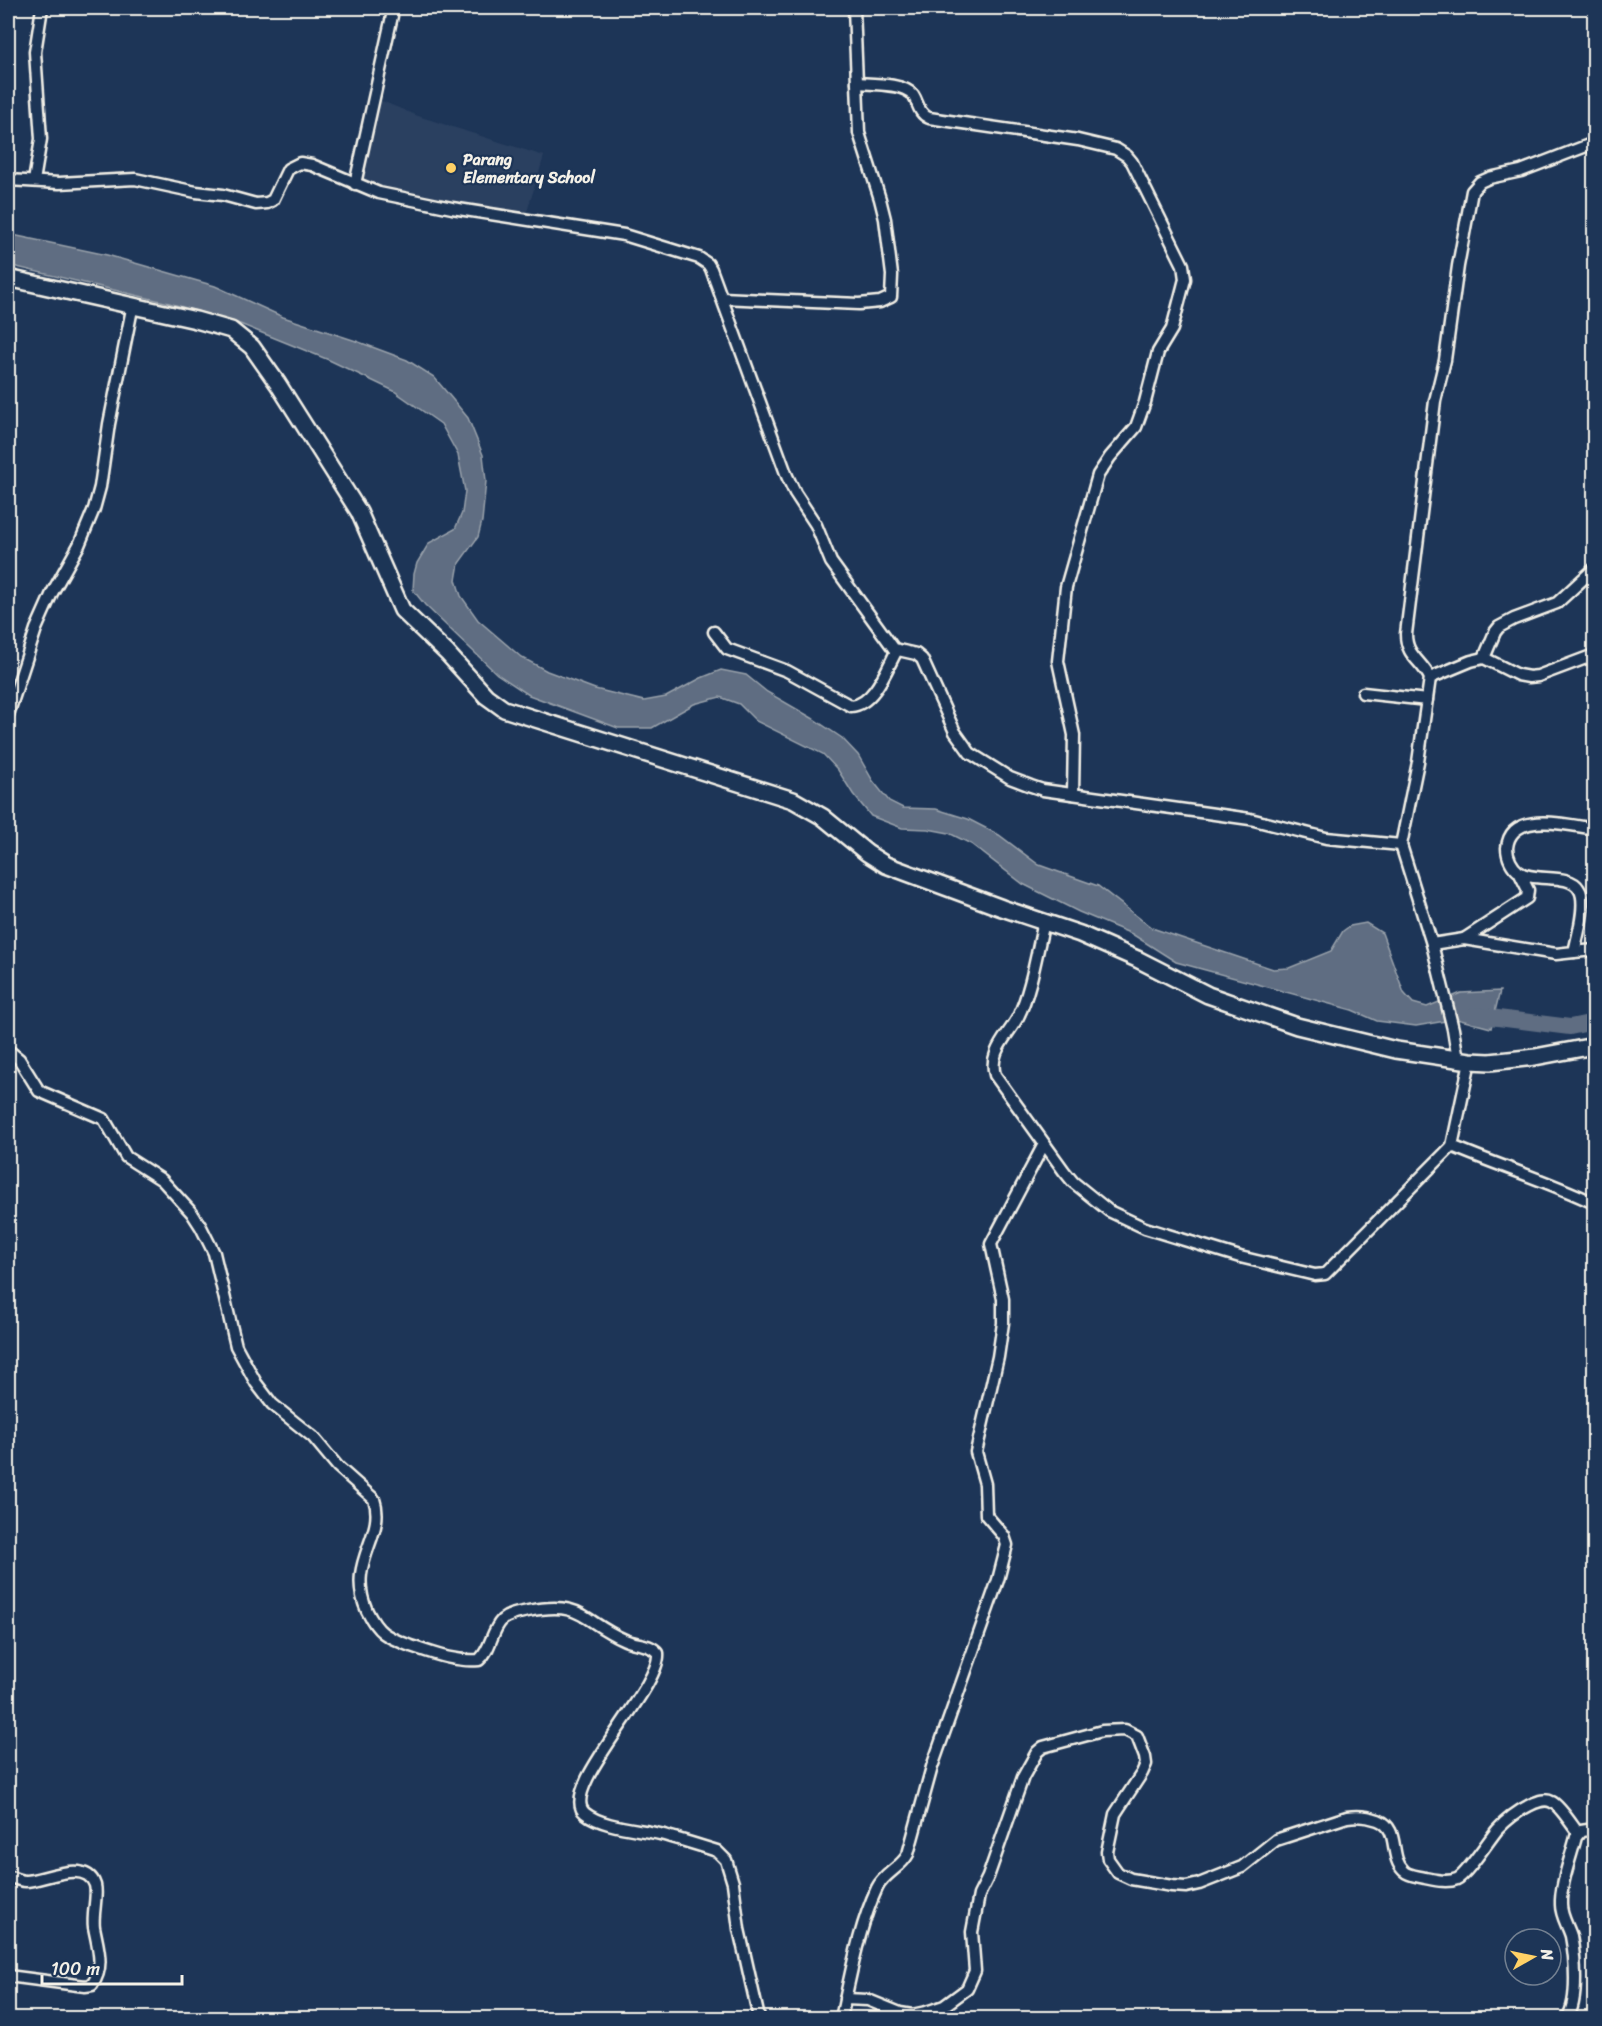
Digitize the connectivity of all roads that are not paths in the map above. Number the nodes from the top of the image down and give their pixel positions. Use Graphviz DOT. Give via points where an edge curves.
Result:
graph roads {
  1 [pos="42,8"];
  2 [pos="854,8"];
  3 [pos="392,16"];
  4 [pos="856,83"];
  5 [pos="1594,144"];
  6 [pos="8,180"];
  7 [pos="34,181"];
  8 [pos="355,184"];
  9 [pos="8,278"];
  10 [pos="722,298"];
  11 [pos="133,304"];
  12 [pos="1594,569"];
  13 [pos="714,632"];
  14 [pos="897,650"];
  15 [pos="1594,655"];
  16 [pos="1484,658"];
  17 [pos="1430,678"];
  18 [pos="1363,693"];
  19 [pos="1427,700"];
  20 [pos="8,715"];
  21 [pos="1073,794"];
  22 [pos="1594,829"];
  23 [pos="1401,845"];
  24 [pos="1520,874"];
  25 [pos="1044,922"];
  26 [pos="1464,939"];
  27 [pos="1432,944"];
  28 [pos="1594,950"];
  29 [pos="1574,952"];
  30 [pos="1594,1046"];
  31 [pos="8,1050"];
  32 [pos="1464,1061"];
  33 [pos="1044,1144"];
  34 [pos="1452,1146"];
  35 [pos="1594,1203"];
  36 [pos="1594,1828"];
  37 [pos="1578,1833"];
  38 [pos="8,1876"];
  39 [pos="8,1976"];
  40 [pos="845,1999"];
  41 [pos="759,2019"];
  42 [pos="841,2019"];
  43 [pos="1567,2019"];
  1 -- 7 [label="street" via="35,52 41,139"];
  2 -- 4 [label="street"];
  3 -- 8 [label="street"];
  4 -- 10 [label="street" via="859,133 885,219 891,297 859,304"];
  4 -- 21 [label="street" via="907,90 921,113 929,118 1061,137 1121,152 1132,162 1182,264 1185,279 1172,329 1158,352 1136,427 1098,476 1066,587 1058,661 1074,735"];
  5 -- 17 [label="street" via="1480,182 1470,197 1435,401 1406,634 1406,645"];
  6 -- 7 [label="street"];
  7 -- 8 [label="street" via="135,179 262,204 273,200 288,169 300,163"];
  8 -- 10 [label="street" via="452,208 641,239 704,260"];
  9 -- 11 [label="main road"];
  10 -- 14 [label="street" via="795,493 816,525 831,561"];
  11 -- 20 [label="street" via="100,487 79,545 36,629"];
  11 -- 25 [label="main road" via="220,326 252,347 359,512 402,610 496,704 793,800 823,817 886,865"];
  12 -- 16 [label="street" via="1557,603 1499,627"];
  13 -- 14 [label="street" via="727,649 787,671 851,706 862,704 871,696"];
  14 -- 21 [label="street" via="922,659 955,732 970,753 1031,786"];
  15 -- 16 [label="street" via="1529,677"];
  16 -- 17 [label="street"];
  17 -- 19 [label="street"];
  18 -- 19 [label="street"];
  19 -- 23 [label="street"];
  21 -- 23 [label="street" via="1240,817 1326,838"];
  22 -- 24 [label="street" via="1546,822 1522,826 1508,841 1507,852"];
  23 -- 27 [label="street"];
  24 -- 26 [label="street" via="1528,890 1527,898"];
  24 -- 29 [label="street" via="1578,886 1582,898"];
  25 -- 32 [label="main road" via="1105,945 1208,995 1297,1026 1396,1050"];
  25 -- 33 [label="street" via="1021,1009 992,1060 995,1075"];
  26 -- 27 [label="street"];
  26 -- 29 [label="street" via="1556,954"];
  27 -- 32 [label="street"];
  28 -- 29 [label="street"];
  30 -- 32 [label="main road" via="1535,1057"];
  31 -- 41 [label="street" via="19,1059 39,1091 104,1119 126,1157 162,1180 201,1227 213,1253 236,1346 256,1383 272,1404 313,1437 338,1467 374,1499 376,1517 359,1586 370,1617 382,1634 457,1661 479,1660 507,1617 532,1610 565,1608 583,1614 622,1639 649,1646 658,1653 656,1669 580,1791 580,1806 583,1812 609,1823 722,1854 736,1898"];
  32 -- 34 [label="street"];
  33 -- 34 [label="street" via="1073,1182 1128,1221 1240,1257 1320,1276 1372,1229"];
  33 -- 40 [label="street" via="991,1244 1003,1299 1003,1323 975,1452 985,1484 986,1515 1004,1536 1006,1551 932,1767 908,1854 878,1886"];
  34 -- 35 [label="street" via="1556,1184"];
  36 -- 37 [label="street"];
  37 -- 40 [label="street" via="1555,1804 1534,1803 1498,1829 1460,1877 1448,1881 1410,1875 1403,1870 1388,1826 1359,1815 1276,1840 1242,1868 1198,1884 1172,1886 1131,1879 1118,1873 1107,1852 1115,1814 1142,1773 1145,1757 1137,1736 1131,1732 1102,1731 1043,1747 1023,1777 979,1895 972,1932 975,1971 967,1989 944,2006 912,2015 868,2000"];
  37 -- 43 [label="street" via="1560,1904 1574,1965 1574,1995"];
  38 -- 39 [label="street" via="28,1881 51,1874 76,1873 90,1878 95,1889 93,1922 100,1956 100,1968 92,1985"];
  40 -- 42 [label="street"];
}
